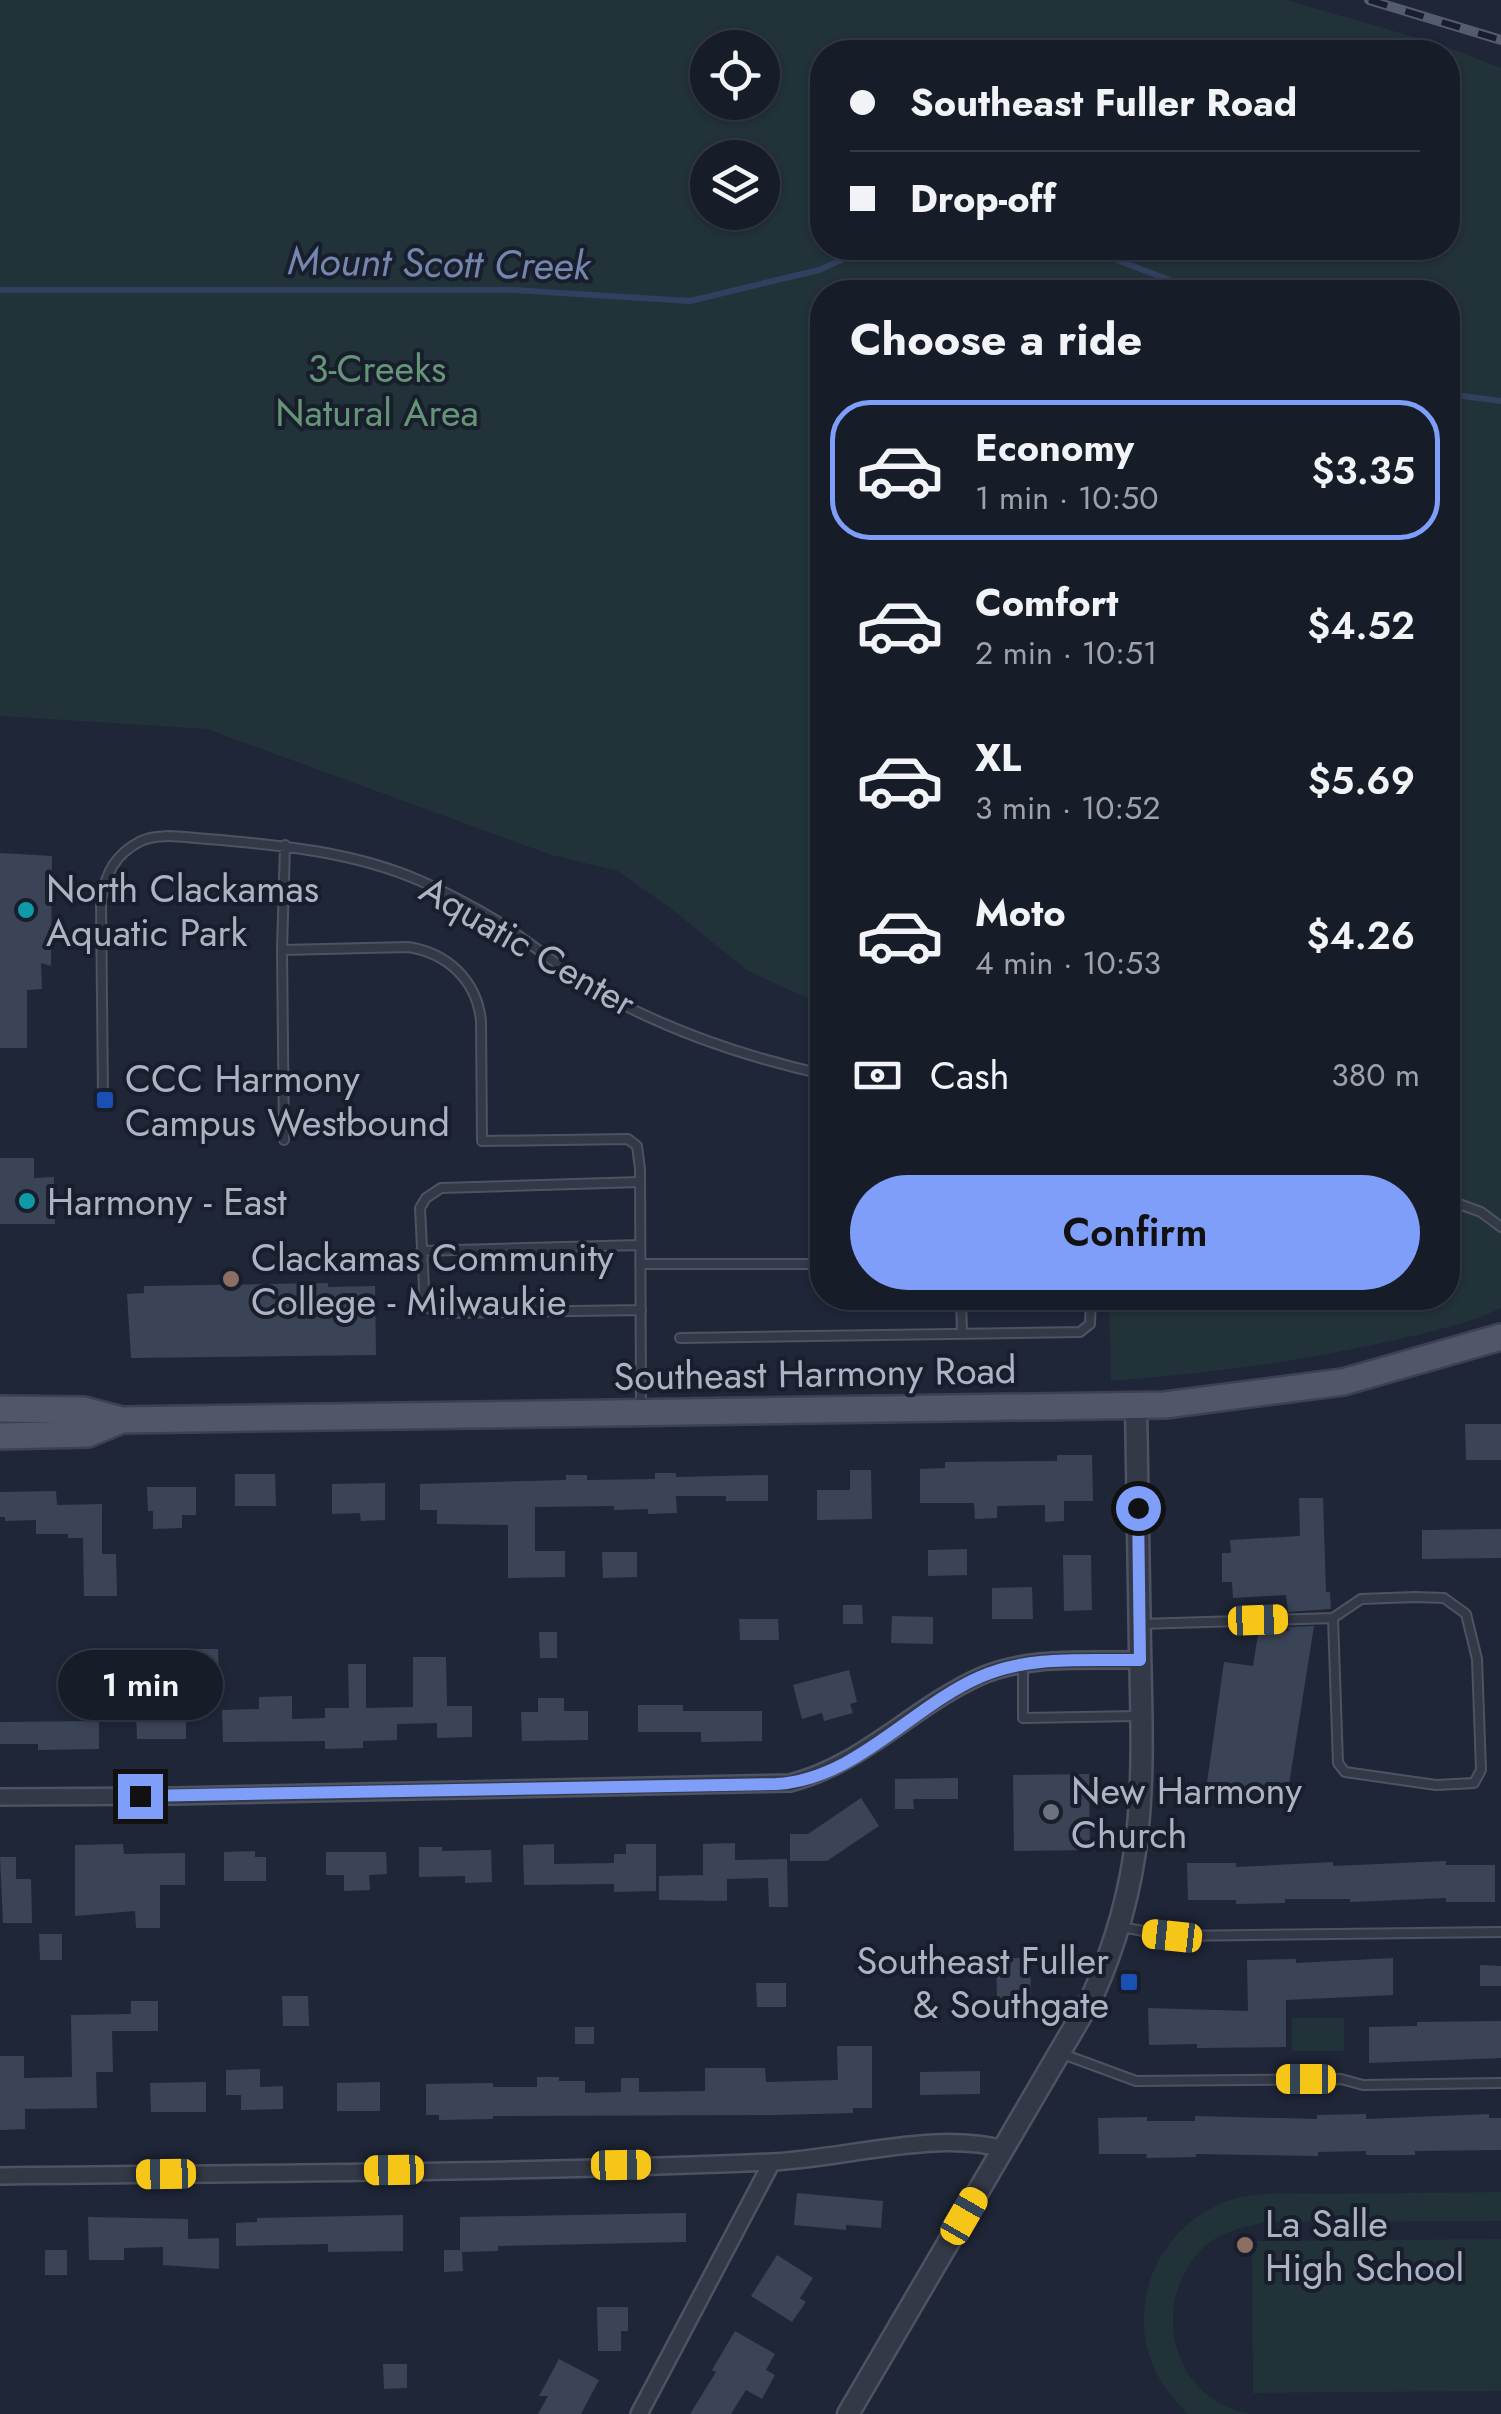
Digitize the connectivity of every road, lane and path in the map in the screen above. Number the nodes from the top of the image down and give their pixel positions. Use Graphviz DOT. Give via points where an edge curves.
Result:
graph roads {
  1 [pos="286,845"];
  2 [pos="282,950"];
  3 [pos="810,1071"];
  4 [pos="103,1097"];
  5 [pos="284,1140"];
  6 [pos="640,1182"];
  7 [pos="1460,1203"];
  8 [pos="1501,1227"];
  9 [pos="640,1246"];
  10 [pos="421,1251"];
  11 [pos="640,1264"];
  12 [pos="810,1264"];
  13 [pos="641,1310"];
  14 [pos="961,1310"];
  15 [pos="1091,1310"];
  16 [pos="962,1332"];
  17 [pos="1501,1337"];
  18 [pos="680,1338"];
  19 [pos="1136,1405"];
  20 [pos="0,1409"];
  21 [pos="641,1413"];
  22 [pos="122,1420"];
  23 [pos="0,1436"];
  24 [pos="1333,1618"];
  25 [pos="1140,1624"];
  26 [pos="1140,1660"];
  27 [pos="1023,1665"];
  28 [pos="1142,1716"];
  29 [pos="0,1796"];
  30 [pos="1119,1927"];
  31 [pos="1501,1932"];
  32 [pos="1060,2053"];
  33 [pos="1501,2083"];
  34 [pos="1003,2150"];
  35 [pos="772,2162"];
  36 [pos="0,2176"];
  37 [pos="640,2414"];
  38 [pos="848,2414"];
  1 -- 2 [label="lane"];
  1 -- 3 [label="lane, Aquatic Center" via="421,881 496,920 616,1001 715,1045"];
  1 -- 4 [label="lane, Aquatic Center" via="145,839 122,853 106,875"];
  2 -- 5 [label="lane"];
  2 -- 6 [label="lane" via="408,947 454,967 480,1003 482,1141 628,1139 637,1146"];
  6 -- 9 [label="lane"];
  6 -- 10 [label="lane" via="441,1188 420,1208"];
  7 -- 8 [label="lane"];
  9 -- 10 [label="lane"];
  9 -- 11 [label="lane"];
  10 -- 13 [label="lane" via="425,1307 440,1313"];
  11 -- 12 [label="lane"];
  11 -- 13 [label="lane"];
  13 -- 21 [label="lane"];
  14 -- 16 [label="lane"];
  15 -- 16 [label="lane" via="1090,1324 1080,1332"];
  16 -- 18 [label="lane"];
  17 -- 19 [label="main road, Southeast Harmony Road" via="1309,1389"];
  19 -- 21 [label="main road, Southeast Harmony Road"];
  19 -- 25 [label="street"];
  20 -- 22 [label="main road, Southeast Harmony Road" via="84,1410"];
  21 -- 22 [label="main road, Southeast Harmony Road"];
  22 -- 23 [label="main road, Southeast Harmony Road" via="88,1434"];
  24 -- 24 [label="lane" via="1338,1762 1345,1772 1436,1785 1474,1783 1481,1770 1477,1660 1466,1614 1444,1598 1415,1597 1361,1600"];
  24 -- 25 [label="lane"];
  25 -- 26 [label="street"];
  26 -- 27 [label="street"];
  26 -- 28 [label="street"];
  27 -- 28 [label="lane" via="1024,1718"];
  27 -- 29 [label="street" via="980,1677 853,1758 790,1783"];
  28 -- 30 [label="street" via="1142,1814"];
  30 -- 31 [label="lane" via="1172,1936"];
  30 -- 32 [label="street" via="1092,1997"];
  32 -- 33 [label="lane" via="1136,2080"];
  32 -- 34 [label="street"];
  34 -- 35 [label="street" via="949,2142"];
  34 -- 38 [label="street"];
  35 -- 36 [label="street"];
  35 -- 37 [label="street"];
}
